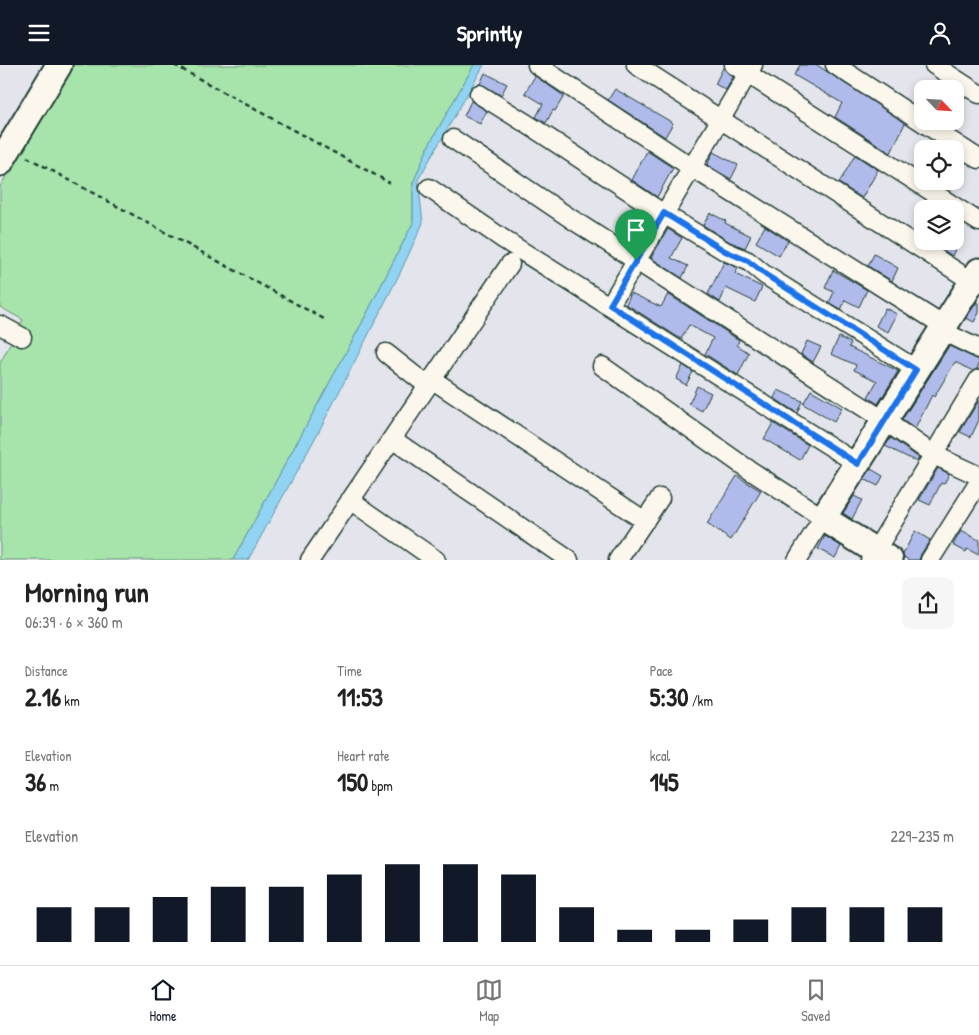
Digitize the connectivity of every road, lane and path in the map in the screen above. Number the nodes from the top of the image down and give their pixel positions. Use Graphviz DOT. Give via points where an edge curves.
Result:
graph roads {
  1 [pos="59,65"];
  2 [pos="174,65"];
  3 [pos="537,65"];
  4 [pos="636,65"];
  5 [pos="835,65"];
  6 [pos="934,65"];
  7 [pos="745,68"];
  8 [pos="479,94"];
  9 [pos="979,94"];
  10 [pos="722,119"];
  11 [pos="453,139"];
  12 [pos="3,151"];
  13 [pos="979,159"];
  14 [pos="692,167"];
  15 [pos="390,183"];
  16 [pos="429,188"];
  17 [pos="664,213"];
  18 [pos="979,222"];
  19 [pos="636,260"];
  20 [pos="510,265"];
  21 [pos="975,283"];
  22 [pos="610,305"];
  23 [pos="324,319"];
  24 [pos="0,325"];
  25 [pos="943,328"];
  26 [pos="22,337"];
  27 [pos="979,349"];
  28 [pos="386,353"];
  29 [pos="602,366"];
  30 [pos="916,370"];
  31 [pos="979,379"];
  32 [pos="430,383"];
  33 [pos="885,421"];
  34 [pos="392,439"];
  35 [pos="934,454"];
  36 [pos="858,464"];
  37 [pos="979,476"];
  38 [pos="979,482"];
  39 [pos="660,498"];
  40 [pos="350,500"];
  41 [pos="823,519"];
  42 [pos="645,521"];
  43 [pos="878,557"];
  44 [pos="310,560"];
  45 [pos="436,560"];
  46 [pos="569,560"];
  47 [pos="618,560"];
  48 [pos="797,560"];
  49 [pos="930,560"];
  1 -- 12 [label="street"];
  2 -- 15 [label="path"];
  3 -- 14 [label="street"];
  4 -- 10 [label="street"];
  5 -- 13 [label="street"];
  6 -- 9 [label="street"];
  7 -- 10 [label="street"];
  7 -- 18 [label="street"];
  8 -- 17 [label="street"];
  10 -- 14 [label="street"];
  10 -- 21 [label="street"];
  11 -- 19 [label="street"];
  12 -- 23 [label="path"];
  14 -- 17 [label="street"];
  14 -- 25 [label="street"];
  16 -- 22 [label="street" via="506,241"];
  17 -- 19 [label="street"];
  17 -- 30 [label="street" via="725,251 748,261"];
  19 -- 22 [label="street"];
  19 -- 33 [label="street"];
  20 -- 32 [label="street"];
  21 -- 25 [label="street"];
  22 -- 36 [label="street"];
  24 -- 26 [label="street"];
  25 -- 27 [label="street"];
  25 -- 30 [label="street"];
  28 -- 32 [label="street"];
  29 -- 41 [label="street"];
  30 -- 33 [label="street"];
  31 -- 35 [label="street"];
  32 -- 34 [label="street"];
  32 -- 42 [label="street"];
  33 -- 35 [label="street"];
  33 -- 36 [label="street"];
  34 -- 40 [label="street"];
  34 -- 46 [label="street"];
  35 -- 37 [label="street"];
  35 -- 43 [label="street"];
  36 -- 41 [label="street"];
  38 -- 49 [label="street"];
  39 -- 42 [label="street"];
  40 -- 44 [label="street"];
  40 -- 45 [label="street"];
  41 -- 43 [label="street"];
  41 -- 48 [label="street"];
  42 -- 47 [label="street"];
}
